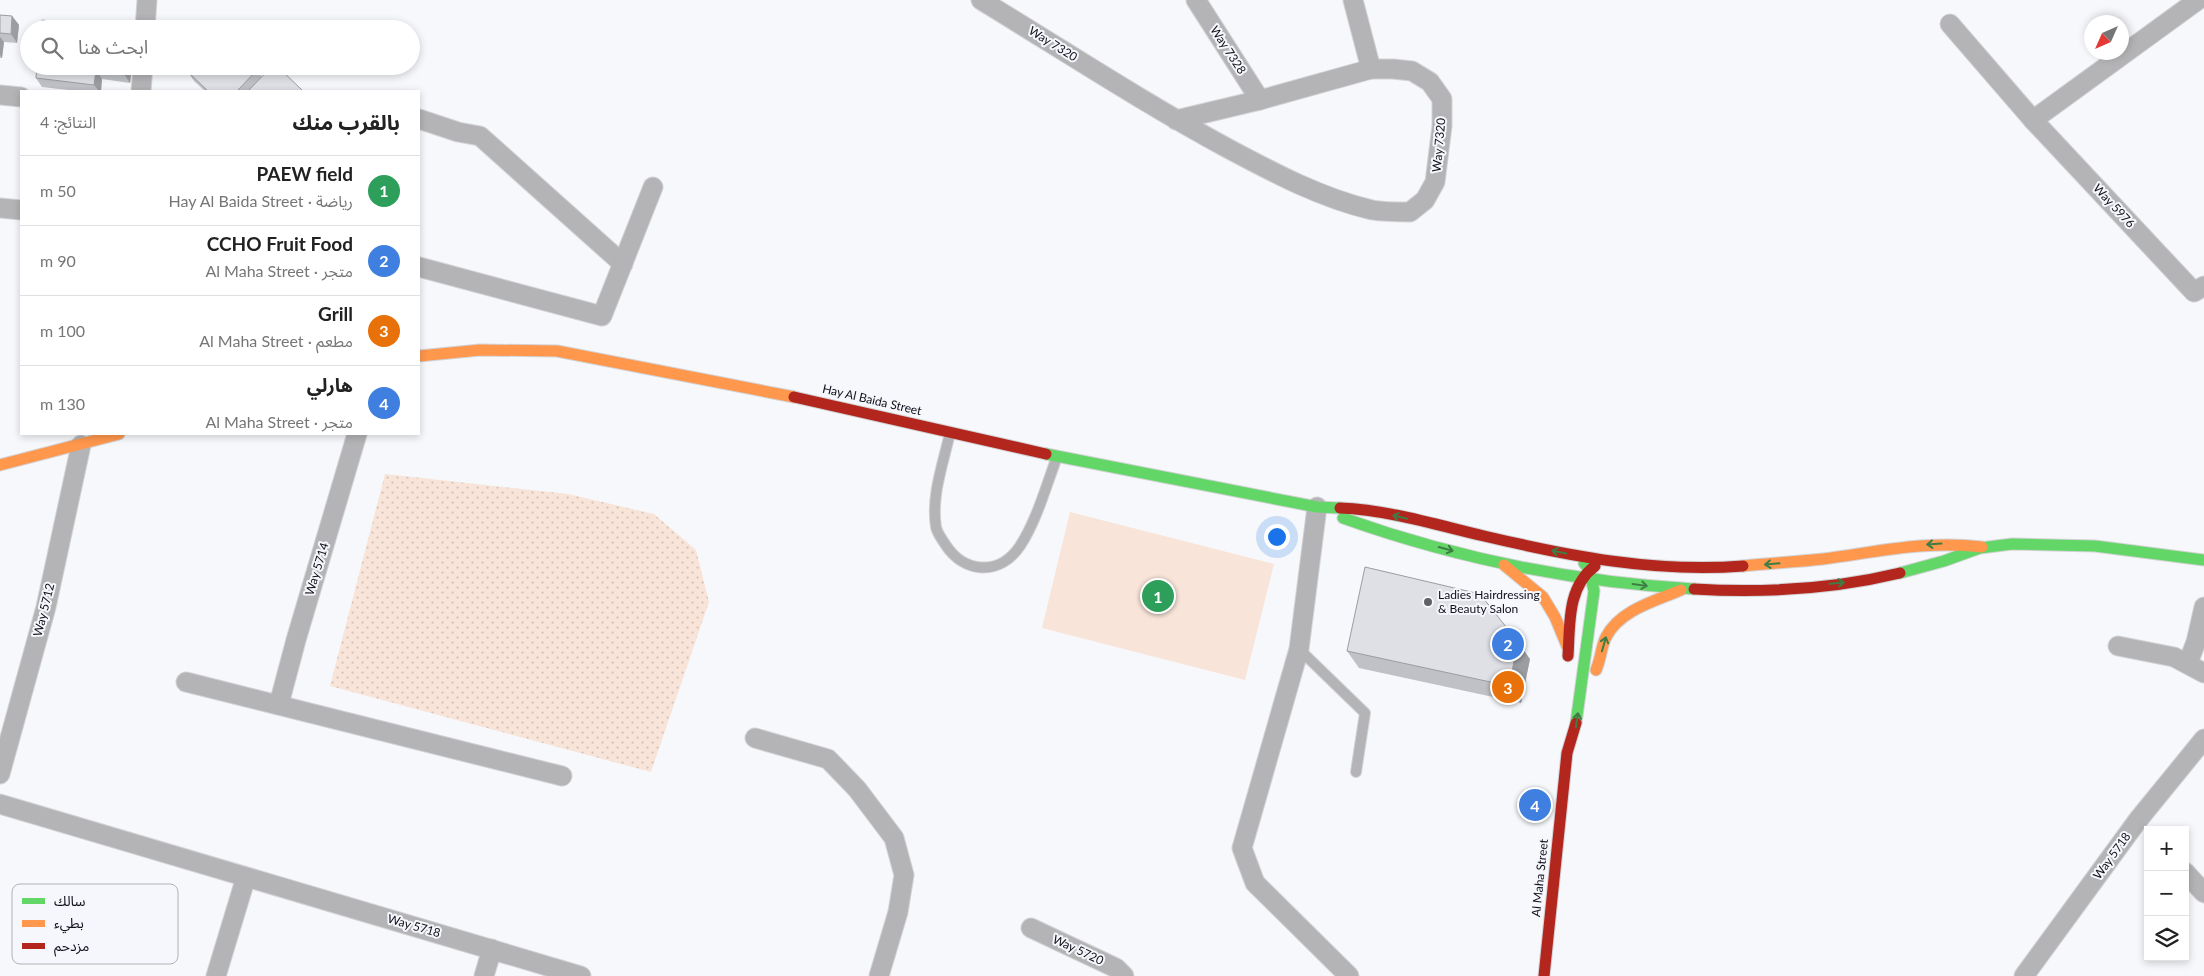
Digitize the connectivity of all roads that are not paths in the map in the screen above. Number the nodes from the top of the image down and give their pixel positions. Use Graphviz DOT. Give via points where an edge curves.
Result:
graph roads {
  1 [pos="147,0"];
  2 [pos="981,0"];
  3 [pos="1196,0"];
  4 [pos="1353,0"];
  5 [pos="2198,0"];
  6 [pos="146,20"];
  7 [pos="1950,24"];
  8 [pos="1371,69"];
  9 [pos="142,75"];
  10 [pos="141,90"];
  11 [pos="0,95"];
  12 [pos="20,97"];
  13 [pos="1260,100"];
  14 [pos="420,119"];
  15 [pos="1176,120"];
  16 [pos="2033,120"];
  17 [pos="653,187"];
  18 [pos="0,208"];
  19 [pos="20,210"];
  20 [pos="623,264"];
  21 [pos="420,267"];
  22 [pos="2199,289"];
  23 [pos="420,356"];
  24 [pos="950,432"];
  25 [pos="116,435"];
  26 [pos="357,435"];
  27 [pos="81,445"];
  28 [pos="1057,456"];
  29 [pos="0,465"];
  30 [pos="1317,507"];
  31 [pos="1982,547"];
  32 [pos="1577,556"];
  33 [pos="2204,560"];
  34 [pos="1502,562"];
  35 [pos="1610,562"];
  36 [pos="1587,574"];
  37 [pos="1686,588"];
  38 [pos="2204,607"];
  39 [pos="2118,646"];
  40 [pos="1299,649"];
  41 [pos="1569,650"];
  42 [pos="2188,663"];
  43 [pos="1567,668"];
  44 [pos="2204,673"];
  45 [pos="186,682"];
  46 [pos="1582,685"];
  47 [pos="279,704"];
  48 [pos="1563,722"];
  49 [pos="755,738"];
  50 [pos="2204,739"];
  51 [pos="1567,754"];
  52 [pos="1356,772"];
  53 [pos="0,774"];
  54 [pos="562,776"];
  55 [pos="0,804"];
  56 [pos="2143,826"];
  57 [pos="2189,876"];
  58 [pos="246,877"];
  59 [pos="2204,893"];
  60 [pos="1031,928"];
  61 [pos="492,949"];
  62 [pos="216,976"];
  63 [pos="484,976"];
  64 [pos="581,976"];
  65 [pos="879,976"];
  66 [pos="1124,976"];
  67 [pos="1349,976"];
  68 [pos="1544,976"];
  69 [pos="2024,976"];
  1 -- 6 [label="street"];
  2 -- 15 [label="street, Way 7320"];
  3 -- 13 [label="street, Way 7328"];
  4 -- 8 [label="street"];
  5 -- 16 [label="street"];
  7 -- 16 [label="street, Way 5976"];
  8 -- 13 [label="street, Way 7320"];
  8 -- 15 [label="street, Way 7320" via="1412,71 1430,82 1442,99 1436,182 1425,200 1410,212 1373,210 1290,181"];
  9 -- 10 [label="street"];
  11 -- 12 [label="street"];
  13 -- 15 [label="street, Way 7320"];
  14 -- 20 [label="street" via="480,136"];
  16 -- 22 [label="street, Way 5976"];
  17 -- 20 [label="street"];
  18 -- 19 [label="street"];
  20 -- 21 [label="street" via="602,316"];
  23 -- 24 [label="main road, Hay Al Baida Street" via="480,350 557,351 767,391"];
  24 -- 28 [label="main road, Hay Al Baida Street"];
  24 -- 28 [label="lane" via="934,507 936,530 948,549 967,564 979,568 998,566 1019,547"];
  25 -- 27 [label="main road"];
  26 -- 47 [label="street, Way 5714"];
  27 -- 29 [label="main road"];
  27 -- 53 [label="street, Way 5712" via="46,607"];
  28 -- 30 [label="main road, Hay Al Baida Street"];
  32 -- 30 [label="main road, one-way" via="1382,512"];
  30 -- 34 [label="main road, one-way" via="1374,529"];
  30 -- 40 [label="street"];
  31 -- 33 [label="main road" via="2018,544 2096,546"];
  31 -- 35 [label="main road, one-way" via="1924,544 1821,559 1718,568"];
  37 -- 31 [label="main road, one-way" via="1766,589 1865,580 1918,569"];
  32 -- 35 [label="main road"];
  32 -- 36 [label="main road"];
  34 -- 36 [label="main road"];
  34 -- 41 [label="main road" via="1545,599"];
  35 -- 36 [label="main road" via="1599,564"];
  36 -- 37 [label="main road, one-way" via="1648,586"];
  36 -- 41 [label="main road" via="1574,592"];
  36 -- 46 [label="main road, Al Maha Street" via="1594,590"];
  46 -- 37 [label="main road, one-way" via="1600,664 1605,640 1618,621"];
  38 -- 42 [label="street"];
  39 -- 42 [label="street" via="2160,653"];
  40 -- 52 [label="lane" via="1365,713"];
  40 -- 67 [label="street" via="1242,848 1255,883"];
  41 -- 43 [label="main road"];
  42 -- 44 [label="street"];
  45 -- 47 [label="street"];
  51 -- 46 [label="main road, Al Maha Street, one-way" via="1575,730"];
  47 -- 54 [label="street"];
  48 -- 51 [label="main road, Al Maha Street"];
  49 -- 65 [label="street" via="828,759 894,838 904,875 898,912"];
  50 -- 56 [label="street, Way 5718"];
  51 -- 68 [label="main road, Al Maha Street"];
  55 -- 58 [label="street, Way 5718"];
  56 -- 69 [label="street, Way 5718"];
  57 -- 59 [label="street"];
  58 -- 61 [label="street, Way 5718"];
  58 -- 62 [label="street"];
  60 -- 66 [label="street, Way 5720" via="1116,968"];
  61 -- 63 [label="street"];
  61 -- 64 [label="street, Way 5718"];
}
